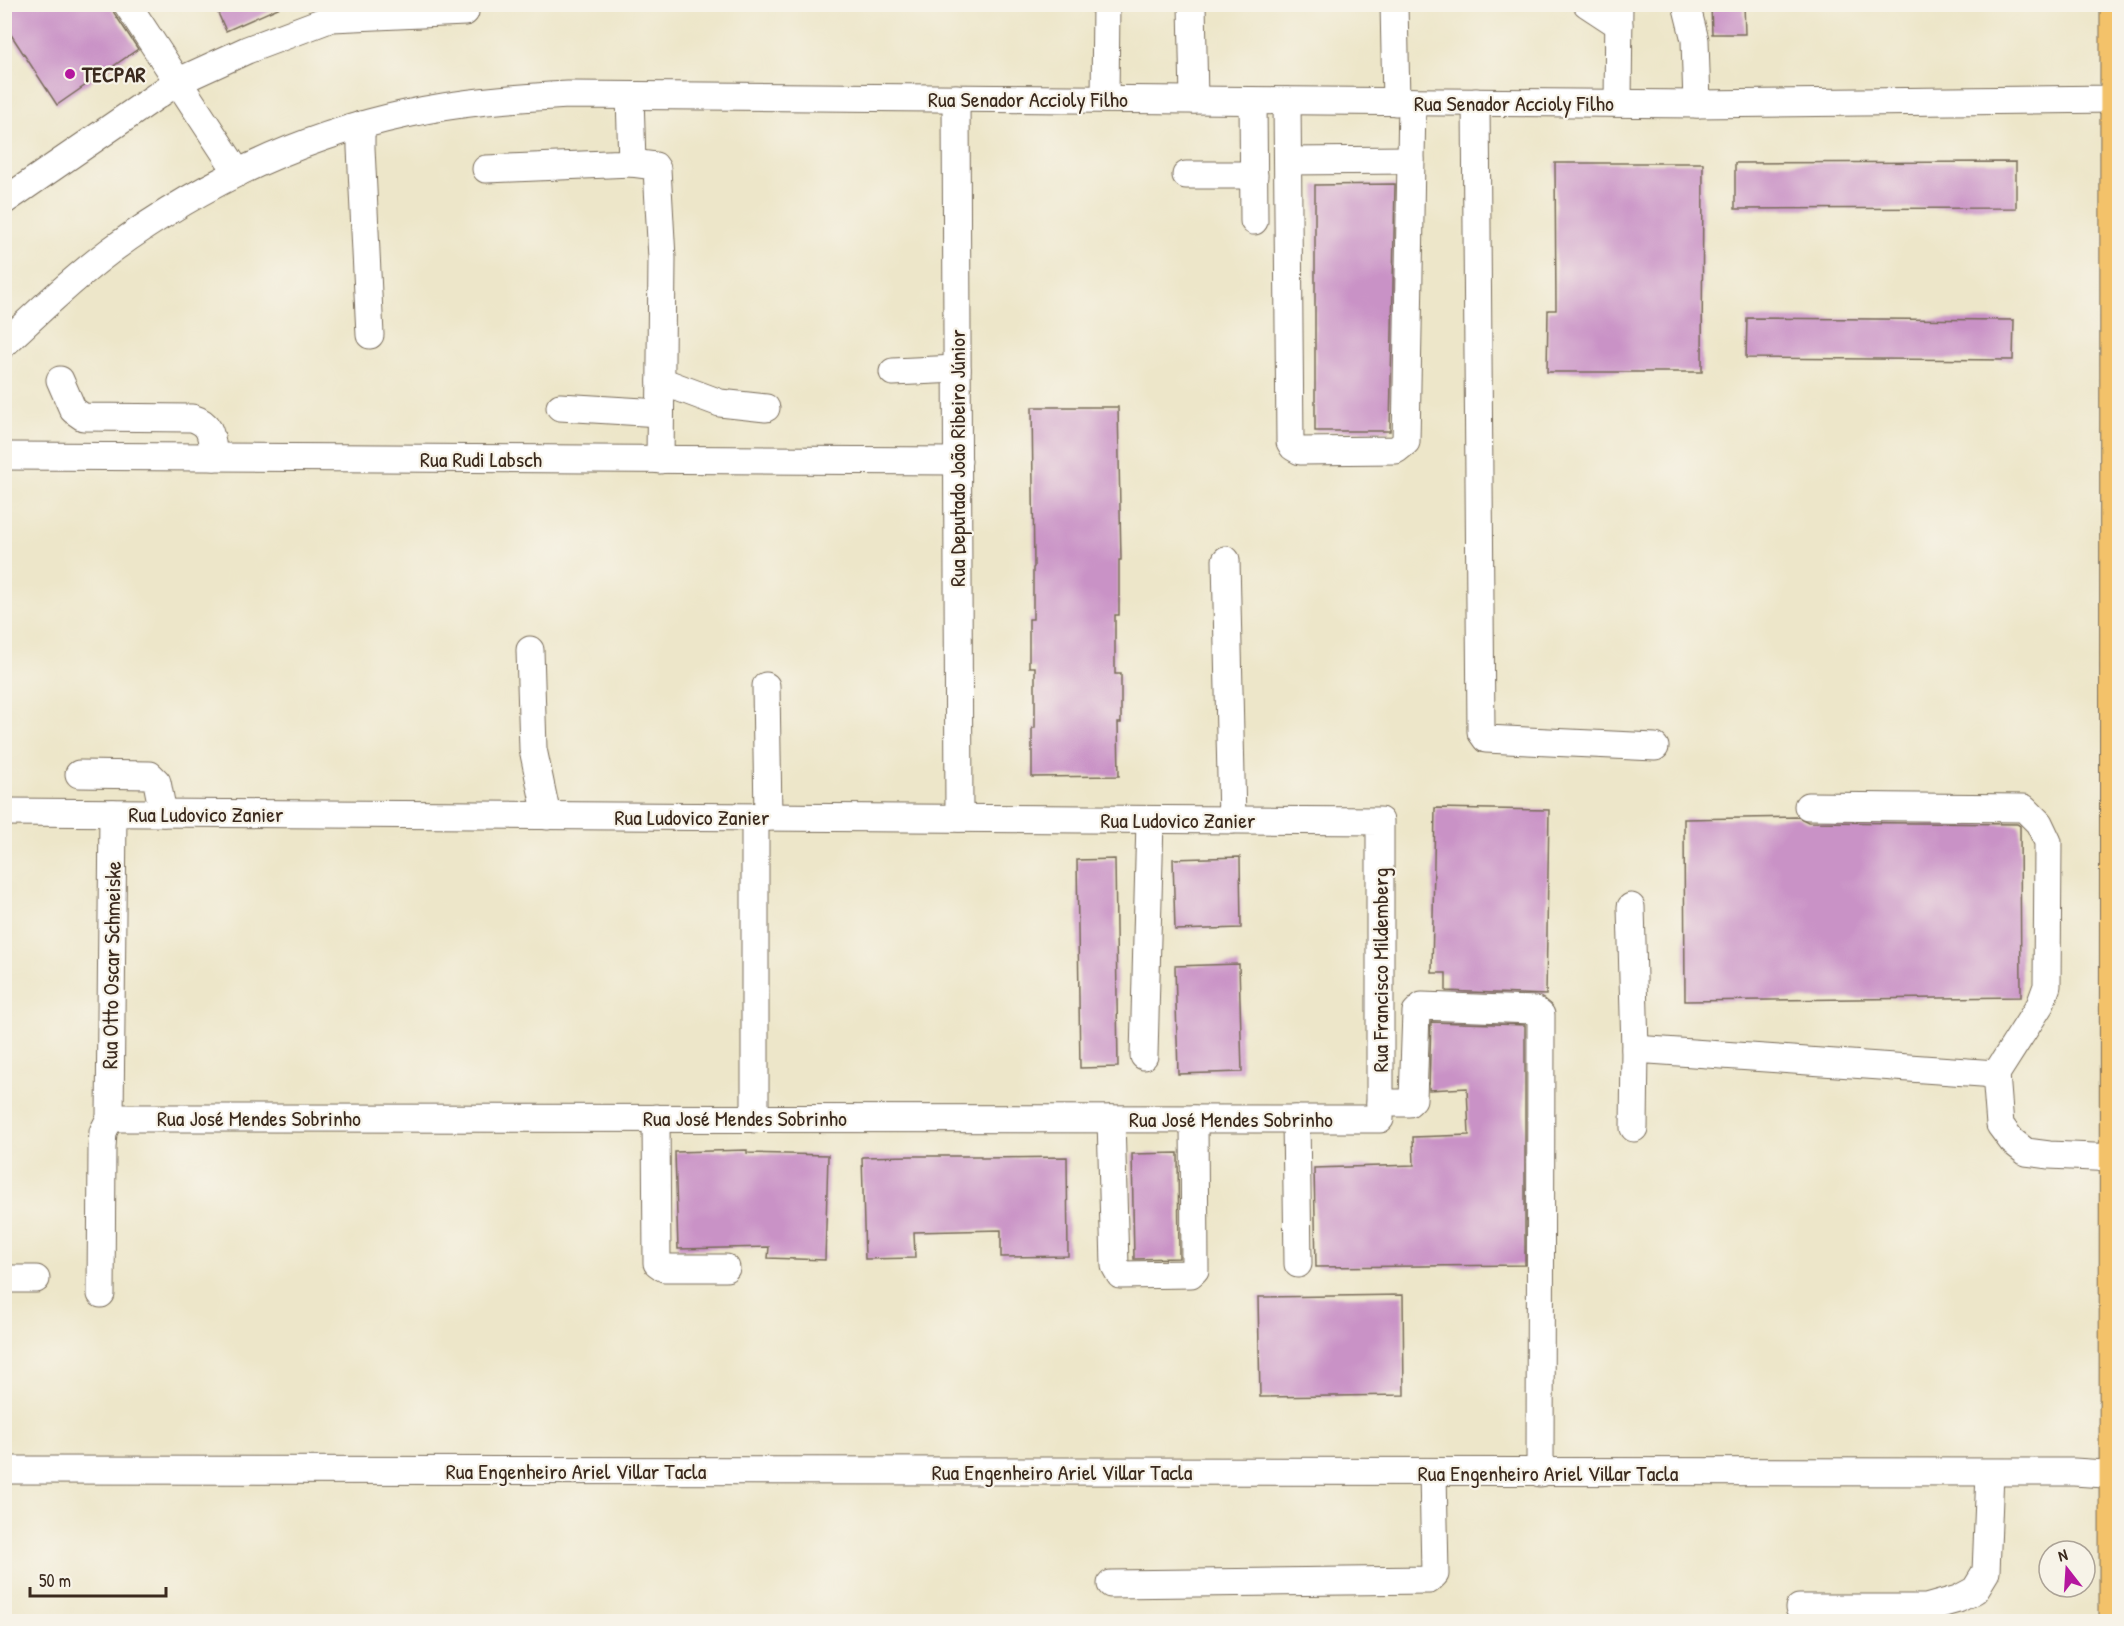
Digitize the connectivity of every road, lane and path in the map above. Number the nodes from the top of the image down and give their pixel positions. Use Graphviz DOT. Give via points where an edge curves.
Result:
graph roads {
  1 [pos="127,4"];
  2 [pos="463,4"];
  3 [pos="1106,4"];
  4 [pos="1192,4"];
  5 [pos="1394,4"];
  6 [pos="1587,4"];
  7 [pos="1686,4"];
  8 [pos="2116,4"];
  9 [pos="329,11"];
  10 [pos="1619,15"];
  11 [pos="177,82"];
  12 [pos="630,96"];
  13 [pos="956,98"];
  14 [pos="2118,98"];
  15 [pos="1105,99"];
  16 [pos="1194,100"];
  17 [pos="1253,101"];
  18 [pos="1287,101"];
  19 [pos="1404,102"];
  20 [pos="1476,102"];
  21 [pos="1618,104"];
  22 [pos="1696,104"];
  23 [pos="362,125"];
  24 [pos="1411,160"];
  25 [pos="1288,161"];
  26 [pos="632,164"];
  27 [pos="486,169"];
  28 [pos="238,173"];
  29 [pos="1185,175"];
  30 [pos="1254,175"];
  31 [pos="4,201"];
  32 [pos="1254,220"];
  33 [pos="370,335"];
  34 [pos="4,344"];
  35 [pos="957,369"];
  36 [pos="892,372"];
  37 [pos="60,380"];
  38 [pos="660,381"];
  39 [pos="560,407"];
  40 [pos="766,408"];
  41 [pos="660,413"];
  42 [pos="4,456"];
  43 [pos="214,457"];
  44 [pos="660,460"];
  45 [pos="958,462"];
  46 [pos="1226,561"];
  47 [pos="530,650"];
  48 [pos="766,686"];
  49 [pos="2118,739"];
  50 [pos="1655,747"];
  51 [pos="79,774"];
  52 [pos="2118,779"];
  53 [pos="1808,806"];
  54 [pos="4,812"];
  55 [pos="113,813"];
  56 [pos="163,813"];
  57 [pos="547,816"];
  58 [pos="762,817"];
  59 [pos="958,819"];
  60 [pos="1150,820"];
  61 [pos="1232,820"];
  62 [pos="1380,821"];
  63 [pos="1631,907"];
  64 [pos="1635,1049"];
  65 [pos="1144,1056"];
  66 [pos="1995,1074"];
  67 [pos="1380,1111"];
  68 [pos="110,1118"];
  69 [pos="656,1118"];
  70 [pos="755,1119"];
  71 [pos="1111,1119"];
  72 [pos="1194,1119"];
  73 [pos="1296,1119"];
  74 [pos="1634,1128"];
  75 [pos="2116,1158"];
  76 [pos="1298,1264"];
  77 [pos="726,1268"];
  78 [pos="4,1279"];
  79 [pos="36,1279"];
  80 [pos="101,1294"];
  81 [pos="4,1470"];
  82 [pos="1433,1472"];
  83 [pos="1540,1473"];
  84 [pos="1990,1473"];
  85 [pos="2118,1474"];
  86 [pos="1111,1584"];
  87 [pos="1799,1608"];
  88 [pos="2116,1622"];
  1 -- 11 [label="street"];
  2 -- 9 [label="street" via="465,12"];
  3 -- 15 [label="street"];
  4 -- 16 [label="street"];
  5 -- 19 [label="street"];
  6 -- 10 [label="street"];
  7 -- 22 [label="street" via="1695,40"];
  8 -- 14 [label="main road"];
  9 -- 11 [label="street"];
  10 -- 21 [label="street"];
  11 -- 28 [label="street"];
  11 -- 31 [label="street"];
  12 -- 13 [label="street, Rua Senador Accioly Filho"];
  12 -- 23 [label="street, Rua Senador Accioly Filho" via="516,98 406,114"];
  12 -- 26 [label="street"];
  13 -- 15 [label="street, Rua Senador Accioly Filho"];
  13 -- 35 [label="street, Rua Deputado João Ribeiro Júnior"];
  14 -- 22 [label="street, Rua Senador Accioly Filho"];
  14 -- 49 [label="main road"];
  15 -- 16 [label="street, Rua Senador Accioly Filho"];
  16 -- 17 [label="street, Rua Senador Accioly Filho"];
  17 -- 18 [label="street, Rua Senador Accioly Filho"];
  17 -- 30 [label="street"];
  18 -- 19 [label="street, Rua Senador Accioly Filho"];
  18 -- 25 [label="street"];
  19 -- 20 [label="street, Rua Senador Accioly Filho"];
  19 -- 24 [label="street"];
  20 -- 21 [label="street, Rua Senador Accioly Filho"];
  20 -- 50 [label="street" via="1481,732 1486,740"];
  21 -- 22 [label="street, Rua Senador Accioly Filho"];
  23 -- 28 [label="street, Rua Senador Accioly Filho"];
  23 -- 33 [label="street"];
  24 -- 25 [label="street"];
  24 -- 25 [label="street" via="1406,442 1396,450 1300,451 1290,442"];
  26 -- 27 [label="street"];
  26 -- 38 [label="street" via="657,169 662,258"];
  28 -- 34 [label="street, Rua Senador Accioly Filho" via="156,219 109,252"];
  29 -- 30 [label="street"];
  30 -- 32 [label="street"];
  35 -- 36 [label="street"];
  35 -- 45 [label="street, Rua Deputado João Ribeiro Júnior"];
  37 -- 43 [label="street" via="73,410 83,417 201,420 209,427"];
  38 -- 40 [label="street" via="720,403"];
  38 -- 41 [label="street"];
  39 -- 41 [label="street"];
  41 -- 44 [label="street"];
  42 -- 43 [label="street, Rua Rudi Labsch"];
  43 -- 44 [label="street, Rua Rudi Labsch"];
  44 -- 45 [label="street, Rua Rudi Labsch"];
  45 -- 59 [label="street, Rua Deputado João Ribeiro Júnior"];
  46 -- 61 [label="street"];
  47 -- 57 [label="street" via="533,749"];
  48 -- 58 [label="street"];
  49 -- 52 [label="main road"];
  51 -- 56 [label="street" via="150,775 157,782"];
  52 -- 75 [label="main road"];
  53 -- 66 [label="street" via="2024,808 2039,823 2048,842 2047,986 2040,1005"];
  54 -- 55 [label="street, Rua Ludovico Zanier"];
  55 -- 56 [label="street, Rua Ludovico Zanier"];
  55 -- 68 [label="street, Rua Otto Oscar Schmeiske"];
  56 -- 57 [label="street, Rua Ludovico Zanier"];
  57 -- 58 [label="street, Rua Ludovico Zanier"];
  58 -- 59 [label="street, Rua Ludovico Zanier"];
  58 -- 70 [label="street"];
  59 -- 60 [label="street, Rua Ludovico Zanier"];
  60 -- 61 [label="street, Rua Ludovico Zanier"];
  60 -- 65 [label="street"];
  61 -- 62 [label="street, Rua Ludovico Zanier"];
  62 -- 67 [label="street, Rua Francisco Mildemberg"];
  63 -- 64 [label="street"];
  64 -- 66 [label="street"];
  64 -- 74 [label="street"];
  66 -- 75 [label="street" via="2000,1125 2026,1152"];
  67 -- 73 [label="street, Rua José Mendes Sobrinho"];
  67 -- 83 [label="street, Rua José Mendes Sobrinho" via="1413,1099 1416,1012 1422,1006 1535,1010 1541,1016"];
  68 -- 69 [label="street, Rua José Mendes Sobrinho"];
  68 -- 80 [label="street, Rua Otto Oscar Schmeiske" via="103,1132 102,1148"];
  69 -- 70 [label="street, Rua José Mendes Sobrinho"];
  69 -- 77 [label="street" via="657,1263 664,1268"];
  70 -- 71 [label="street, Rua José Mendes Sobrinho"];
  71 -- 72 [label="street, Rua José Mendes Sobrinho"];
  71 -- 72 [label="street" via="1115,1266 1120,1275 1191,1274 1195,1270"];
  72 -- 73 [label="street, Rua José Mendes Sobrinho"];
  73 -- 76 [label="street"];
  75 -- 85 [label="main road"];
  78 -- 79 [label="street"];
  81 -- 82 [label="street, Rua Engenheiro Ariel Villar Tacla"];
  82 -- 83 [label="street, Rua Engenheiro Ariel Villar Tacla"];
  82 -- 86 [label="street" via="1435,1574 1429,1580"];
  83 -- 84 [label="street, Rua Engenheiro Ariel Villar Tacla"];
  84 -- 85 [label="street, Rua Engenheiro Ariel Villar Tacla"];
  84 -- 87 [label="street" via="1986,1572 1975,1590 1926,1608"];
  85 -- 88 [label="main road"];
}
